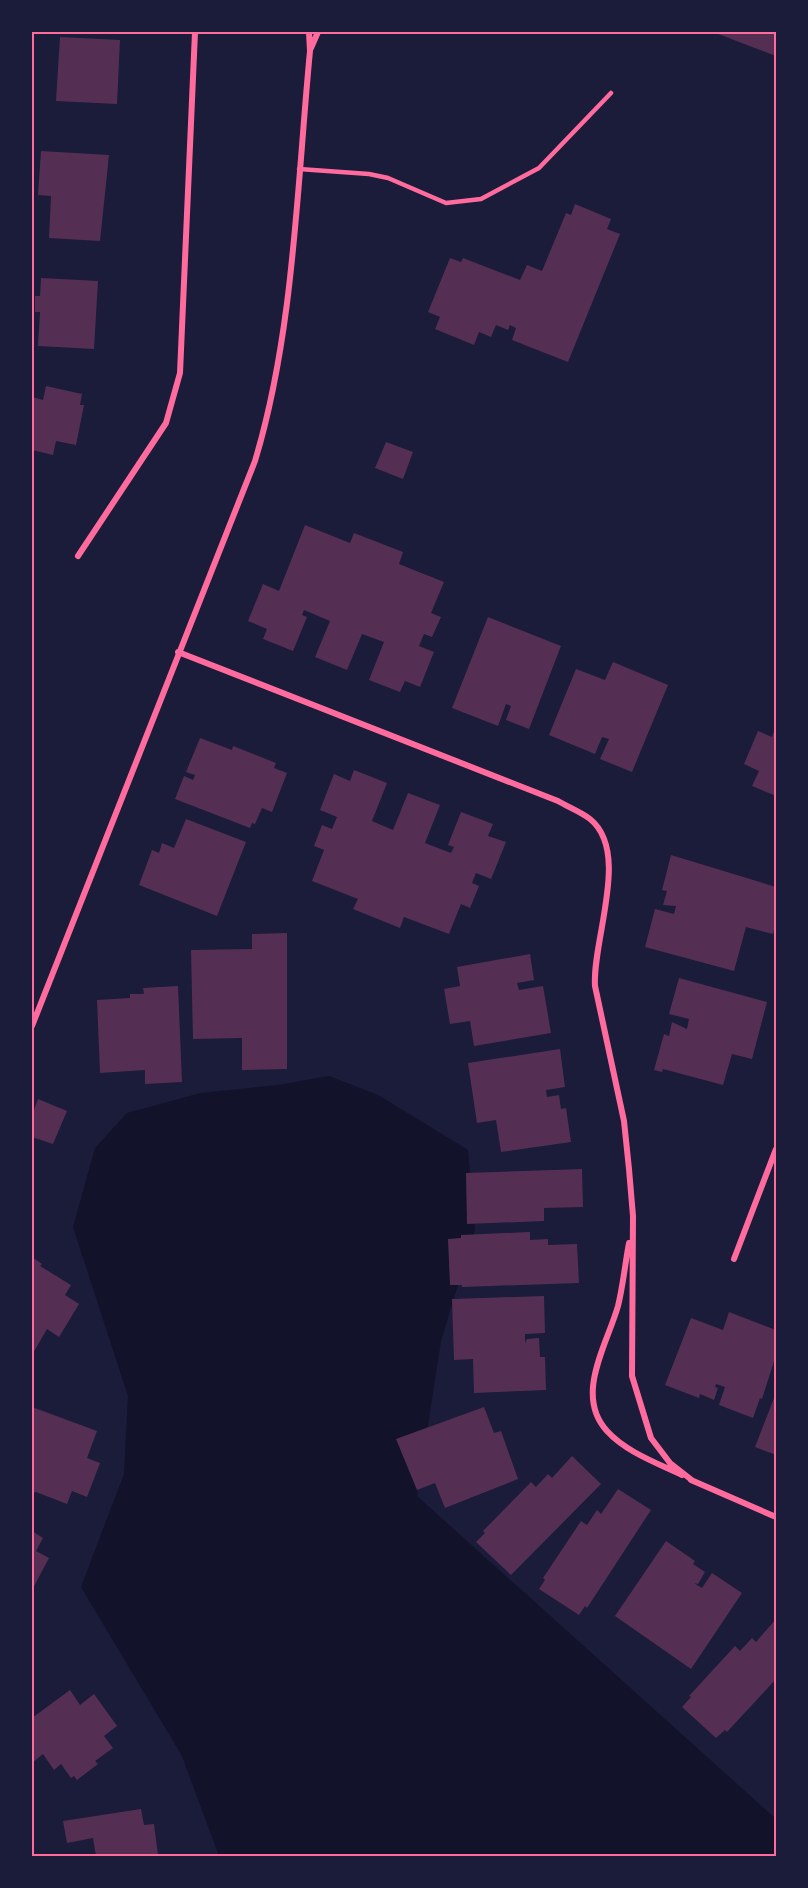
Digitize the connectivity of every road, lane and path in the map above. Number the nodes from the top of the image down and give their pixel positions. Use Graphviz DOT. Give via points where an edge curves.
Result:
graph roads {
  1 [pos="195,32"];
  2 [pos="309,32"];
  3 [pos="318,32"];
  4 [pos="310,51"];
  5 [pos="611,93"];
  6 [pos="299,169"];
  7 [pos="78,556"];
  8 [pos="178,652"];
  9 [pos="32,1026"];
  10 [pos="777,1149"];
  11 [pos="633,1216"];
  12 [pos="734,1259"];
  13 [pos="693,1481"];
  14 [pos="777,1517"];
  1 -- 7 [label="street" via="180,373 166,423"];
  2 -- 4 [label="street"];
  3 -- 4 [label="street"];
  4 -- 6 [label="street"];
  5 -- 6 [label="lane" via="539,168 481,199 446,203 388,178"];
  6 -- 8 [label="street" via="283,343 266,425"];
  8 -- 9 [label="street"];
  8 -- 11 [label="street" via="558,801 591,820 607,847 610,865 593,966 624,1121"];
  10 -- 12 [label="street"];
  11 -- 13 [label="street" via="634,1385 651,1438 670,1463"];
  11 -- 13 [label="street" via="618,1305 595,1370 595,1406 603,1426 616,1439"];
  13 -- 14 [label="street"];
}
